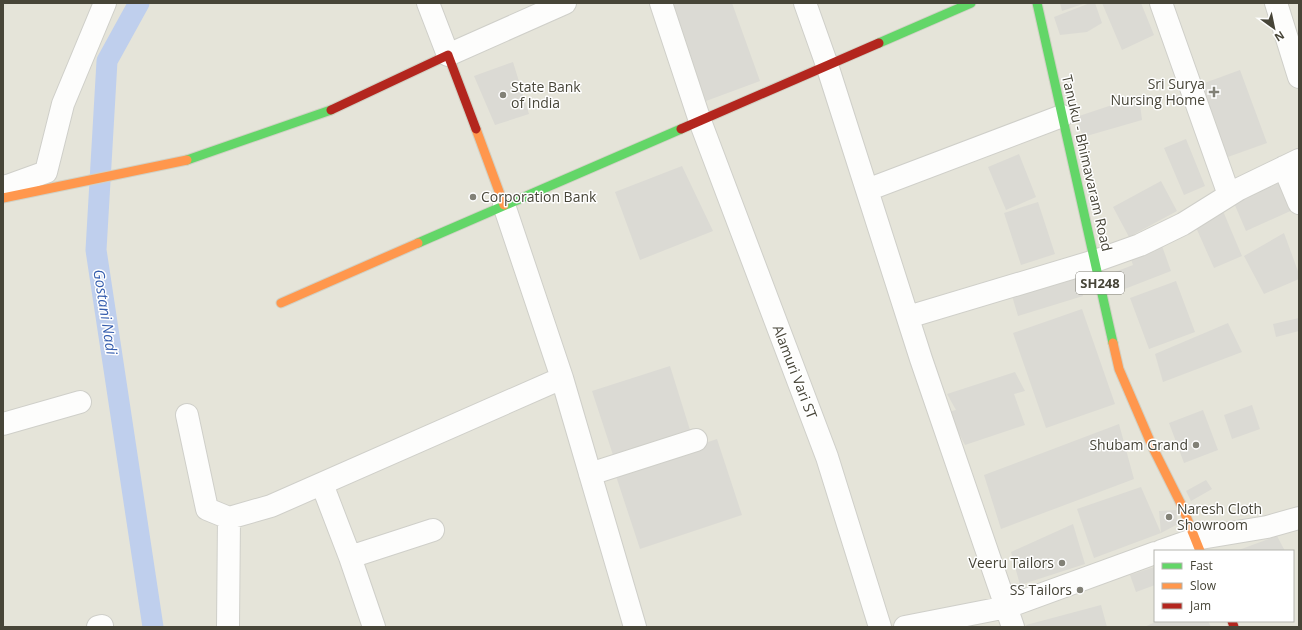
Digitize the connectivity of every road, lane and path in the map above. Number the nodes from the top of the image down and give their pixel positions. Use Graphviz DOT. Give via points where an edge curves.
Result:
graph roads {
  1 [pos="105,3"];
  2 [pos="428,3"];
  3 [pos="661,3"];
  4 [pos="805,3"];
  5 [pos="971,3"];
  6 [pos="1037,3"];
  7 [pos="1161,3"];
  8 [pos="1276,3"];
  9 [pos="553,6"];
  10 [pos="448,55"];
  11 [pos="827,65"];
  12 [pos="1299,78"];
  13 [pos="1062,116"];
  14 [pos="700,121"];
  15 [pos="1291,164"];
  16 [pos="3,187"];
  17 [pos="867,190"];
  18 [pos="1229,195"];
  19 [pos="3,198"];
  20 [pos="1299,203"];
  21 [pos="504,205"];
  22 [pos="1094,261"];
  23 [pos="281,303"];
  24 [pos="908,317"];
  25 [pos="562,378"];
  26 [pos="80,402"];
  27 [pos="187,415"];
  28 [pos="3,424"];
  29 [pos="696,440"];
  30 [pos="590,474"];
  31 [pos="322,484"];
  32 [pos="229,518"];
  33 [pos="1299,518"];
  34 [pos="433,530"];
  35 [pos="1197,545"];
  36 [pos="1167,550"];
  37 [pos="1154,553"];
  38 [pos="350,557"];
  39 [pos="1010,617"];
  40 [pos="228,627"];
  41 [pos="374,627"];
  42 [pos="635,627"];
  43 [pos="880,627"];
  44 [pos="905,627"];
  1 -- 16 [label="street" via="63,104 46,172"];
  2 -- 10 [label="street"];
  3 -- 14 [label="street, Alamuri Vari ST"];
  4 -- 11 [label="street"];
  5 -- 11 [label="street"];
  6 -- 13 [label="street, Tanuku - Bhimavaram Road / SH248"];
  7 -- 18 [label="street"];
  8 -- 12 [label="street"];
  9 -- 10 [label="street"];
  10 -- 19 [label="street" via="325,114 188,160"];
  10 -- 21 [label="street"];
  11 -- 14 [label="street"];
  11 -- 17 [label="street"];
  13 -- 17 [label="street"];
  13 -- 22 [label="street, Tanuku - Bhimavaram Road / SH248"];
  14 -- 21 [label="street"];
  14 -- 43 [label="street, Alamuri Vari ST" via="827,458"];
  15 -- 18 [label="street"];
  15 -- 20 [label="street"];
  17 -- 24 [label="street"];
  18 -- 22 [label="street" via="1183,224 1140,245"];
  21 -- 23 [label="street"];
  21 -- 25 [label="street"];
  22 -- 24 [label="street"];
  22 -- 35 [label="street, Tanuku - Bhimavaram Road / SH248" via="1119,369 1182,506"];
  24 -- 39 [label="street"];
  25 -- 30 [label="street"];
  25 -- 31 [label="street"];
  26 -- 28 [label="street"];
  27 -- 32 [label="street" via="207,509"];
  29 -- 30 [label="street"];
  30 -- 42 [label="street"];
  31 -- 32 [label="street" via="271,506"];
  31 -- 38 [label="street"];
  32 -- 40 [label="street"];
  33 -- 35 [label="street"];
  34 -- 38 [label="street"];
  35 -- 36 [label="street"];
  37 -- 39 [label="street"];
  38 -- 41 [label="street"];
  39 -- 44 [label="street"];
}
